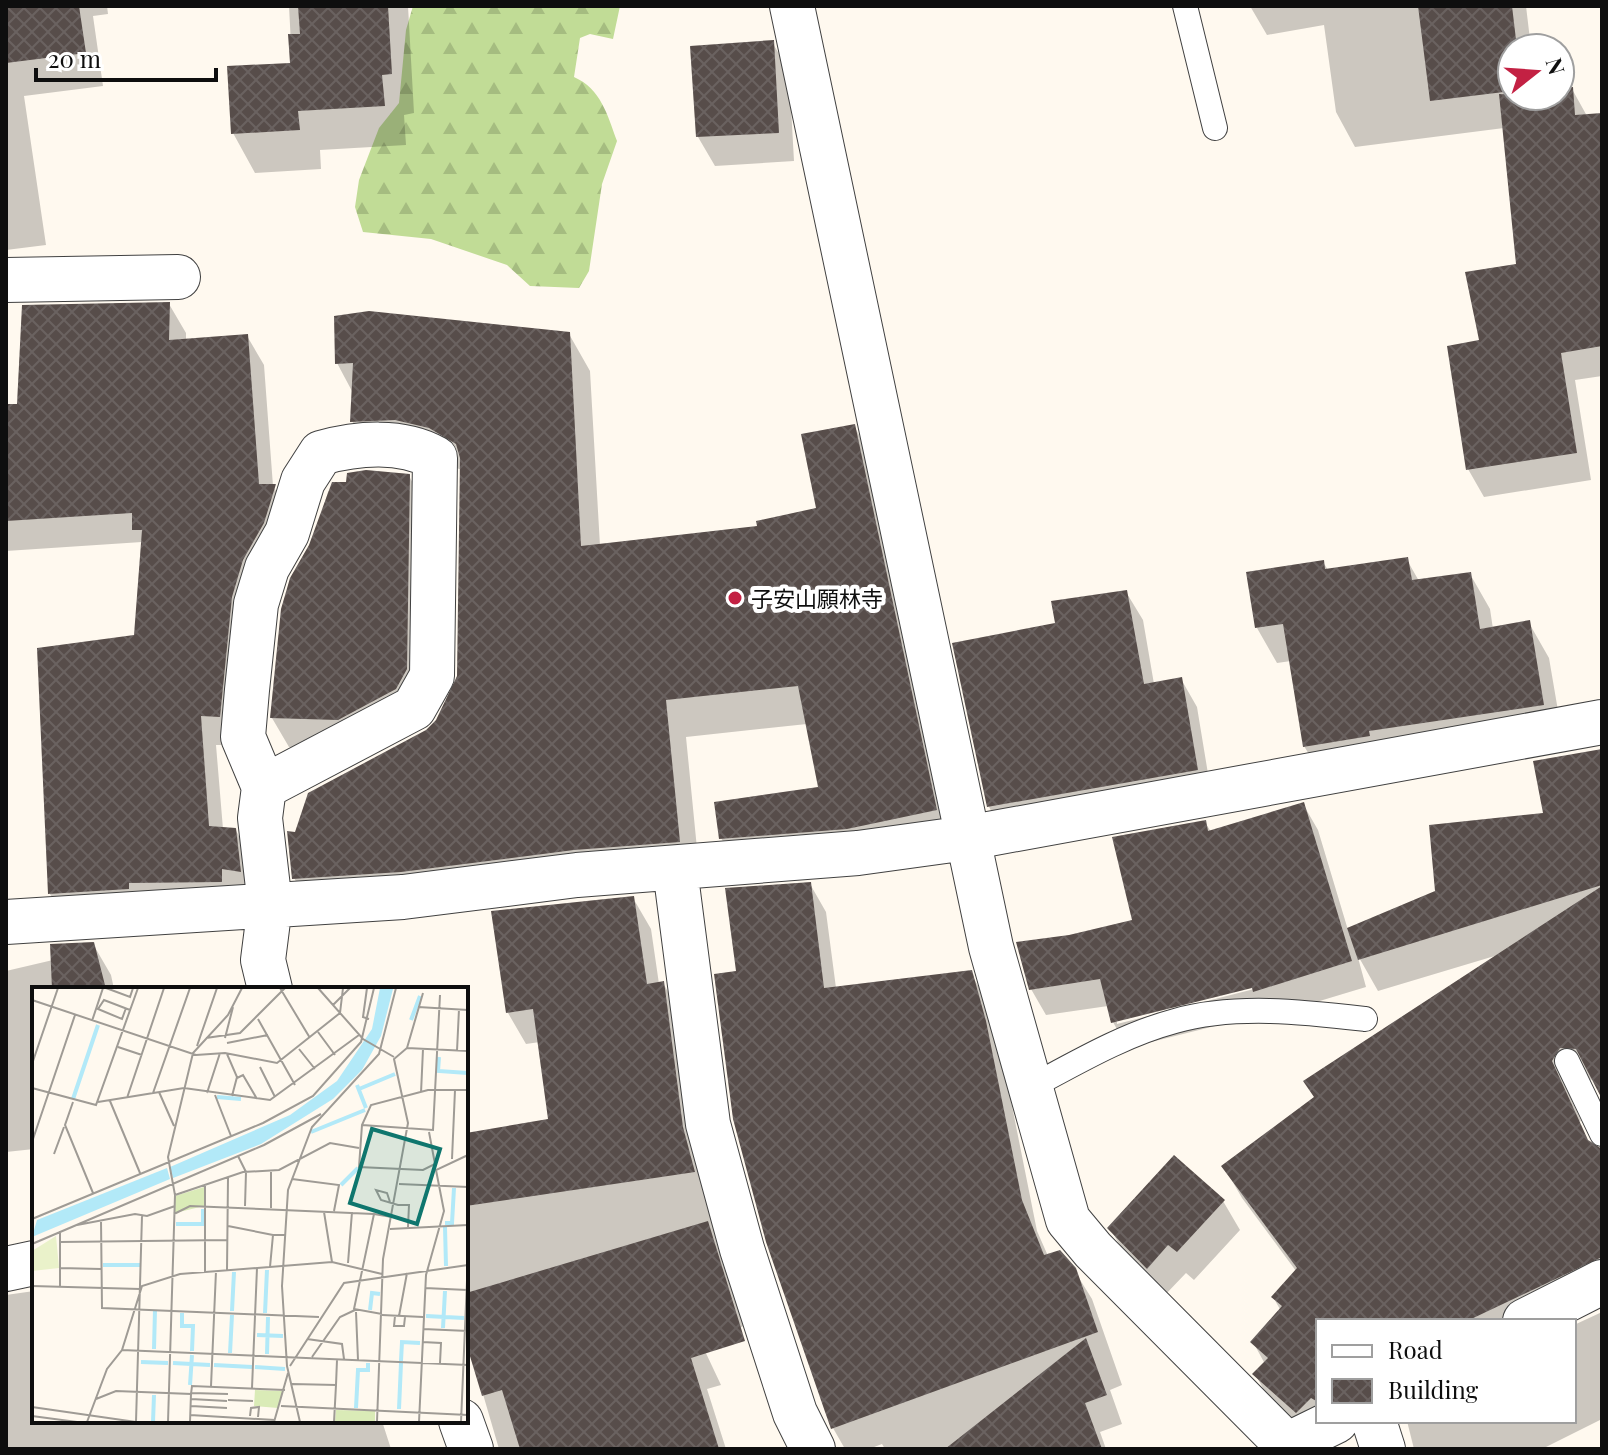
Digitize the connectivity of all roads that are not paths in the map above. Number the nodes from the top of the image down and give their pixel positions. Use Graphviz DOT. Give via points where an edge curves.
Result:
graph roads {
  1 [pos="792,6"];
  2 [pos="1185,6"];
  3 [pos="1215,128"];
  4 [pos="178,277"];
  5 [pos="6,280"];
  6 [pos="1602,722"];
  7 [pos="264,787"];
  8 [pos="967,838"];
  9 [pos="675,869"];
  10 [pos="270,905"];
  11 [pos="6,922"];
  12 [pos="270,987"];
  13 [pos="1365,1019"];
  14 [pos="1567,1061"];
  15 [pos="1029,1088"];
  16 [pos="1602,1134"];
  17 [pos="32,1263"];
  18 [pos="6,1269"];
  19 [pos="1602,1282"];
  20 [pos="1529,1319"];
  21 [pos="462,1423"];
  22 [pos="1332,1423"];
  23 [pos="1375,1423"];
  24 [pos="1283,1447"];
  25 [pos="471,1449"];
  26 [pos="813,1449"];
  27 [pos="1383,1449"];
  1 -- 8 [label="street"];
  2 -- 3 [label="lane"];
  4 -- 5 [label="street"];
  6 -- 8 [label="street"];
  7 -- 7 [label="street" via="243,737 256,604 303,481 321,453 347,446 416,447 435,458 432,676 414,708"];
  7 -- 10 [label="street" via="260,818"];
  8 -- 9 [label="street"];
  8 -- 15 [label="street"];
  9 -- 10 [label="street"];
  9 -- 26 [label="street" via="708,1124 742,1249 795,1413"];
  10 -- 11 [label="street"];
  10 -- 12 [label="street" via="263,960"];
  13 -- 15 [label="lane" via="1249,1013 1176,1020 1109,1046"];
  14 -- 16 [label="lane"];
  15 -- 24 [label="street" via="1068,1220"];
  17 -- 18 [label="street"];
  19 -- 20 [label="street"];
  21 -- 25 [label="street"];
  22 -- 24 [label="street"];
  23 -- 27 [label="street"];
}
